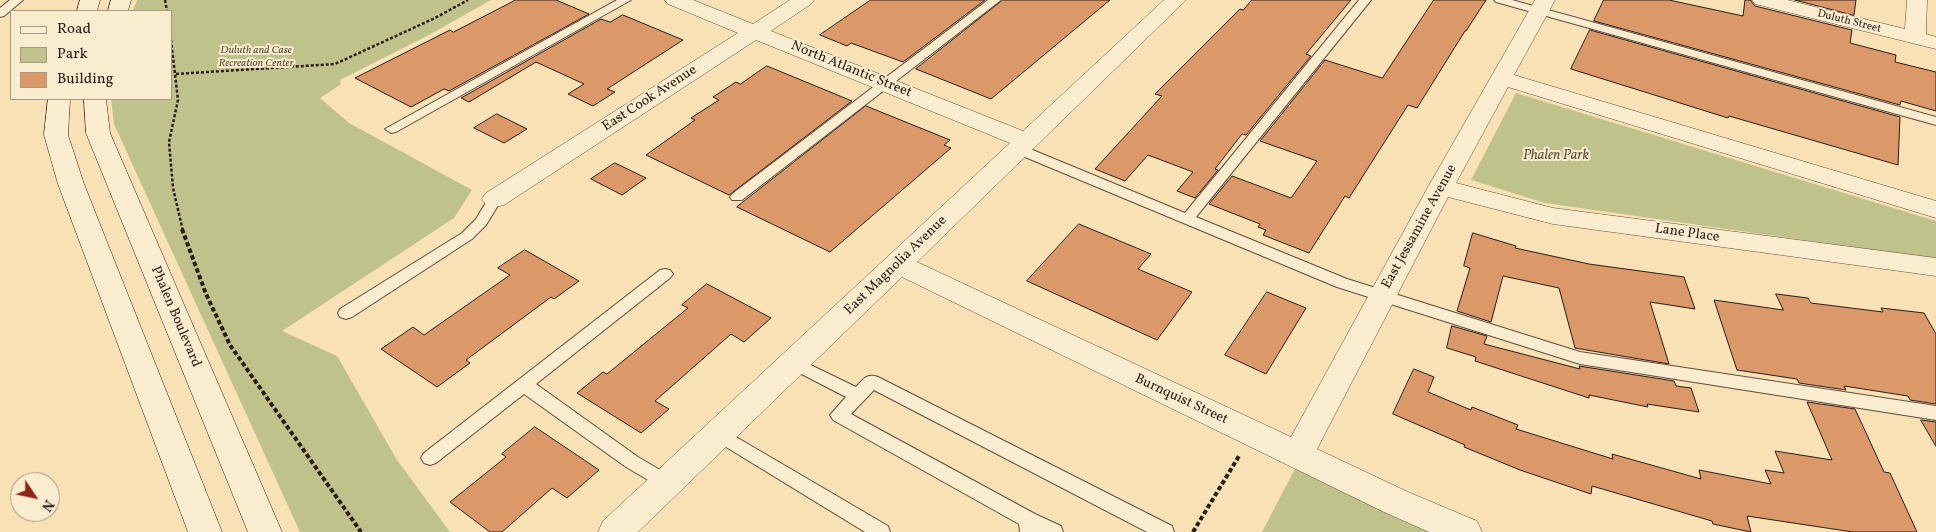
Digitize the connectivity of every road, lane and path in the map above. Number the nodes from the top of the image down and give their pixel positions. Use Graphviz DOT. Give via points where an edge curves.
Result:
graph roads {
  1 [pos="17,0"];
  2 [pos="468,0"];
  3 [pos="624,0"];
  4 [pos="675,0"];
  5 [pos="804,0"];
  6 [pos="995,0"];
  7 [pos="1176,0"];
  8 [pos="1365,0"];
  9 [pos="1500,0"];
  10 [pos="1762,0"];
  11 [pos="1917,0"];
  12 [pos="1542,5"];
  13 [pos="0,14"];
  14 [pos="755,32"];
  15 [pos="1915,38"];
  16 [pos="1936,43"];
  17 [pos="172,47"];
  18 [pos="176,74"];
  19 [pos="1502,78"];
  20 [pos="885,84"];
  21 [pos="59,100"];
  22 [pos="95,100"];
  23 [pos="1936,121"];
  24 [pos="391,129"];
  25 [pos="1022,145"];
  26 [pos="1441,186"];
  27 [pos="737,197"];
  28 [pos="495,199"];
  29 [pos="1936,210"];
  30 [pos="1187,219"];
  31 [pos="898,264"];
  32 [pos="1936,267"];
  33 [pos="665,274"];
  34 [pos="1382,295"];
  35 [pos="346,313"];
  36 [pos="794,363"];
  37 [pos="524,385"];
  38 [pos="858,395"];
  39 [pos="1936,413"];
  40 [pos="719,434"];
  41 [pos="1241,452"];
  42 [pos="1298,455"];
  43 [pos="430,458"];
  44 [pos="666,482"];
  45 [pos="1029,526"];
  46 [pos="205,532"];
  47 [pos="265,532"];
  48 [pos="361,532"];
  49 [pos="614,532"];
  50 [pos="881,532"];
  51 [pos="1054,532"];
  52 [pos="1165,532"];
  53 [pos="1193,532"];
  54 [pos="1465,532"];
  1 -- 13 [label="lane"];
  2 -- 18 [label="path" via="335,64"];
  3 -- 24 [label="lane"];
  4 -- 14 [label="street, North Atlantic Street"];
  5 -- 14 [label="street, East Cook Avenue"];
  6 -- 20 [label="lane"];
  7 -- 25 [label="street, East Magnolia Avenue"];
  8 -- 30 [label="lane"];
  9 -- 12 [label="lane"];
  10 -- 15 [label="street, Duluth Street"];
  11 -- 15 [label="street"];
  12 -- 19 [label="street, East Jessamine Avenue"];
  12 -- 23 [label="lane"];
  14 -- 20 [label="street, North Atlantic Street"];
  14 -- 28 [label="street, East Cook Avenue"];
  15 -- 16 [label="street, Duluth Street"];
  17 -- 18 [label="path"];
  18 -- 48 [label="path" via="178,100 168,142 173,188 182,229 206,294 230,345"];
  19 -- 26 [label="street, East Jessamine Avenue"];
  19 -- 29 [label="street"];
  20 -- 25 [label="street, North Atlantic Street"];
  20 -- 27 [label="lane"];
  21 -- 46 [label="street" via="56,134 71,184"];
  22 -- 47 [label="street, Phalen Boulevard" via="98,133"];
  25 -- 30 [label="lane"];
  25 -- 31 [label="street, East Magnolia Avenue"];
  26 -- 32 [label="street, Lane Place" via="1553,216"];
  26 -- 34 [label="street, East Jessamine Avenue"];
  28 -- 35 [label="lane" via="481,222 467,236"];
  30 -- 34 [label="lane" via="1342,283"];
  31 -- 36 [label="street, East Magnolia Avenue"];
  31 -- 42 [label="street, Burnquist Street"];
  33 -- 37 [label="lane"];
  34 -- 39 [label="lane" via="1580,358"];
  34 -- 42 [label="street, East Jessamine Avenue"];
  36 -- 38 [label="lane"];
  36 -- 40 [label="street, East Magnolia Avenue"];
  37 -- 43 [label="lane"];
  37 -- 44 [label="lane" via="632,462"];
  38 -- 45 [label="lane" via="838,415"];
  38 -- 52 [label="lane" via="872,381"];
  40 -- 44 [label="street, East Magnolia Avenue"];
  40 -- 50 [label="lane"];
  41 -- 53 [label="path"];
  42 -- 54 [label="street, Burnquist Street"];
  44 -- 49 [label="street, East Magnolia Avenue"];
  45 -- 51 [label="lane"];
}
